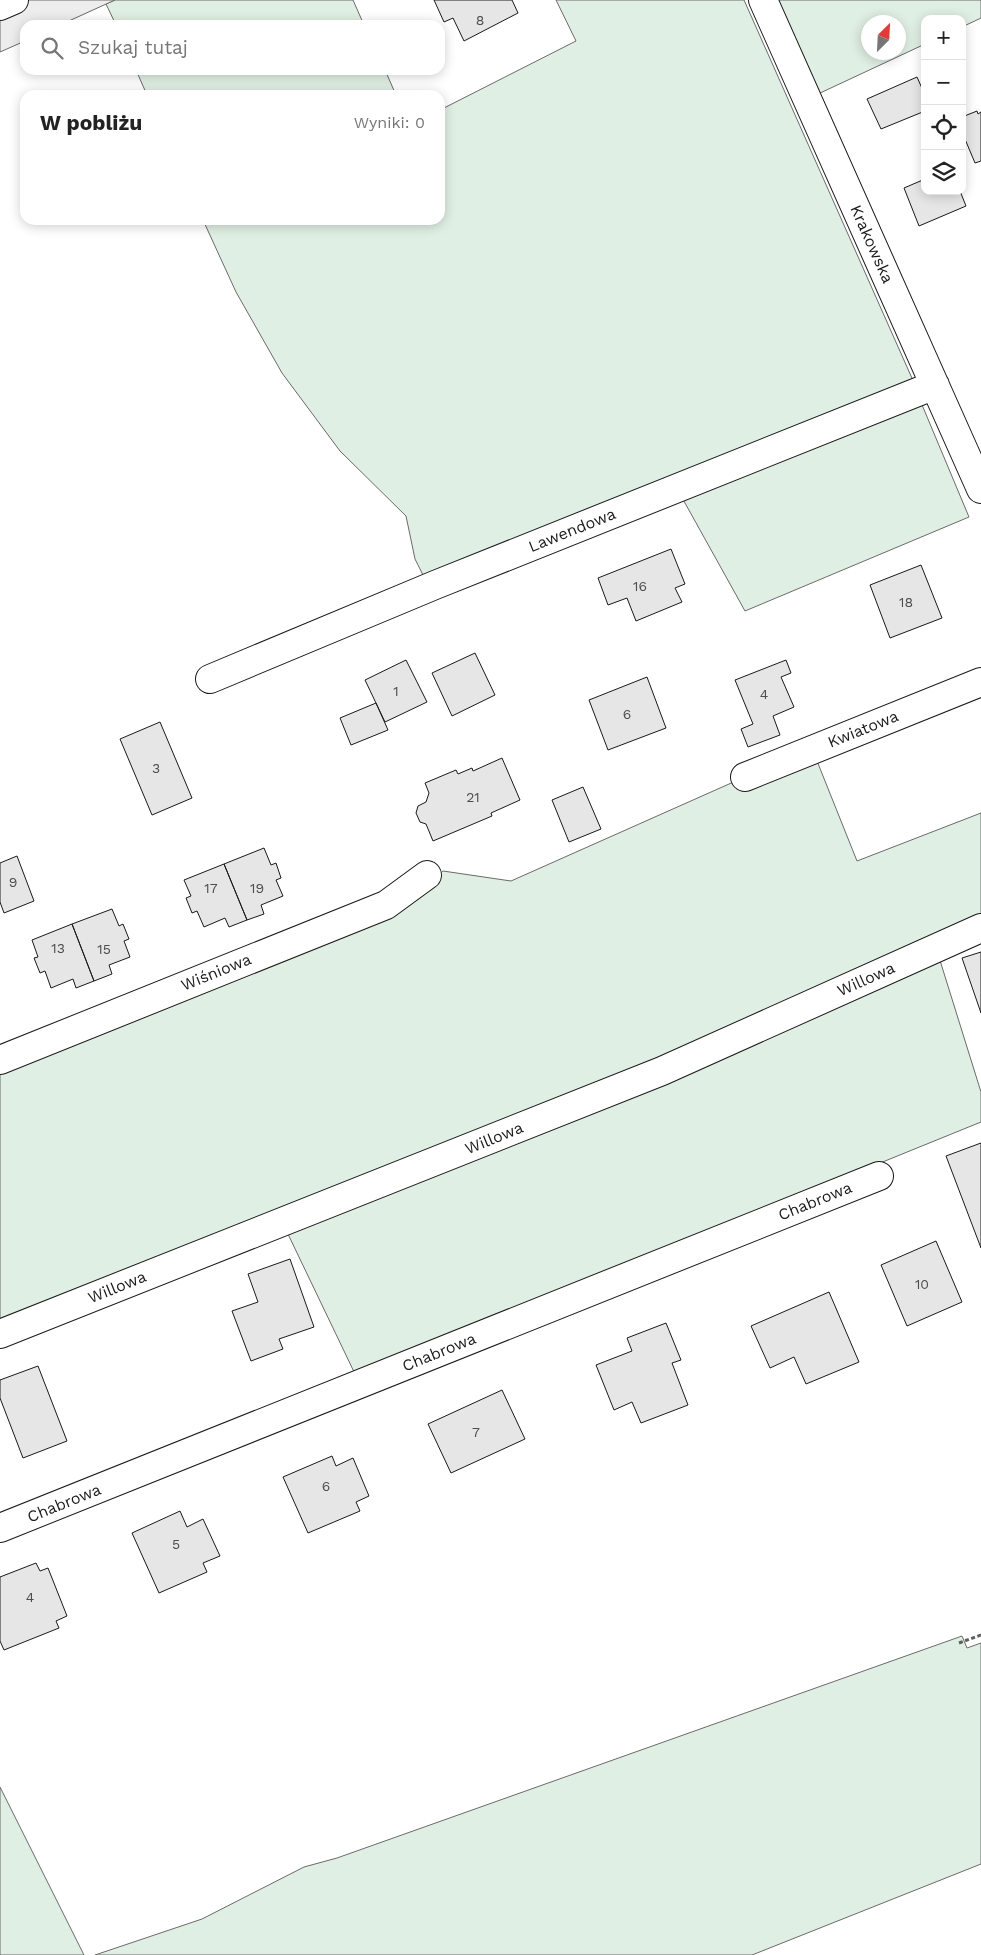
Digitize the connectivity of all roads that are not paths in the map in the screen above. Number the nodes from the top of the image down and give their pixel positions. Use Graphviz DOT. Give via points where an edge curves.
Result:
graph roads {
  1 [pos="14,0"];
  2 [pos="763,0"];
  3 [pos="0,6"];
  4 [pos="935,385"];
  5 [pos="981,489"];
  6 [pos="210,679"];
  7 [pos="981,682"];
  8 [pos="745,777"];
  9 [pos="427,875"];
  10 [pos="981,928"];
  11 [pos="0,1060"];
  12 [pos="879,1176"];
  13 [pos="0,1334"];
  14 [pos="0,1528"];
  1 -- 3 [label="street"];
  2 -- 4 [label="street, Krakowska"];
  4 -- 5 [label="street, Krakowska"];
  4 -- 6 [label="street, Lawendowa" via="435,585"];
  7 -- 8 [label="street, Kwiatowa"];
  9 -- 11 [label="street, Wiśniowa" via="386,905"];
  10 -- 13 [label="street, Willowa" via="662,1071"];
  12 -- 14 [label="street, Chabrowa"];
}
